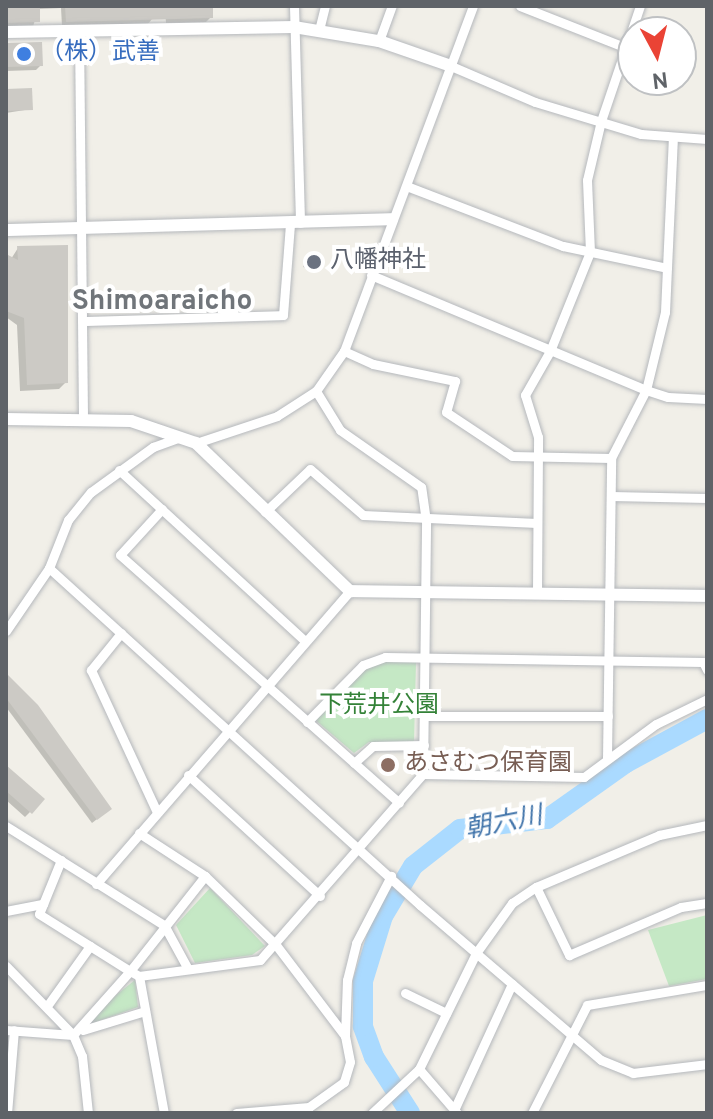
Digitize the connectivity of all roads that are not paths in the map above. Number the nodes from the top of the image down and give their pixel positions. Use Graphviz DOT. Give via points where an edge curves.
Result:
graph roads {
  1 [pos="294,6"];
  2 [pos="325,6"];
  3 [pos="392,6"];
  4 [pos="473,6"];
  5 [pos="520,6"];
  6 [pos="294,27"];
  7 [pos="319,30"];
  8 [pos="6,32"];
  9 [pos="79,33"];
  10 [pos="379,41"];
  11 [pos="617,44"];
  12 [pos="451,66"];
  13 [pos="617,70"];
  14 [pos="601,121"];
  15 [pos="673,138"];
  16 [pos="707,139"];
  17 [pos="409,187"];
  18 [pos="392,219"];
  19 [pos="295,223"];
  20 [pos="81,228"];
  21 [pos="6,230"];
  22 [pos="590,252"];
  23 [pos="667,268"];
  24 [pos="371,275"];
  25 [pos="82,321"];
  26 [pos="344,351"];
  27 [pos="550,351"];
  28 [pos="646,390"];
  29 [pos="316,391"];
  30 [pos="707,399"];
  31 [pos="83,416"];
  32 [pos="6,419"];
  33 [pos="181,437"];
  34 [pos="196,443"];
  35 [pos="538,456"];
  36 [pos="611,458"];
  37 [pos="119,470"];
  38 [pos="611,496"];
  39 [pos="707,498"];
  40 [pos="162,509"];
  41 [pos="265,512"];
  42 [pos="426,521"];
  43 [pos="537,523"];
  44 [pos="49,568"];
  45 [pos="425,589"];
  46 [pos="350,591"];
  47 [pos="537,592"];
  48 [pos="609,594"];
  49 [pos="707,596"];
  50 [pos="6,631"];
  51 [pos="121,633"];
  52 [pos="305,641"];
  53 [pos="425,657"];
  54 [pos="608,661"];
  55 [pos="707,670"];
  56 [pos="265,686"];
  57 [pos="707,699"];
  58 [pos="424,716"];
  59 [pos="608,716"];
  60 [pos="307,722"];
  61 [pos="228,729"];
  62 [pos="424,745"];
  63 [pos="607,758"];
  64 [pos="354,763"];
  65 [pos="423,774"];
  66 [pos="188,775"];
  67 [pos="399,803"];
  68 [pos="157,812"];
  69 [pos="707,825"];
  70 [pos="6,826"];
  71 [pos="139,833"];
  72 [pos="361,850"];
  73 [pos="61,860"];
  74 [pos="205,876"];
  75 [pos="393,878"];
  76 [pos="96,884"];
  77 [pos="536,887"];
  78 [pos="320,896"];
  79 [pos="707,903"];
  80 [pos="43,904"];
  81 [pos="6,911"];
  82 [pos="164,925"];
  83 [pos="276,945"];
  84 [pos="90,946"];
  85 [pos="476,953"];
  86 [pos="188,969"];
  87 [pos="8,971"];
  88 [pos="134,974"];
  89 [pos="512,984"];
  90 [pos="707,985"];
  91 [pos="405,993"];
  92 [pos="47,1006"];
  93 [pos="145,1011"];
  94 [pos="446,1013"];
  95 [pos="10,1030"];
  96 [pos="77,1033"];
  97 [pos="569,1033"];
  98 [pos="345,1036"];
  99 [pos="707,1064"];
  100 [pos="419,1069"];
  101 [pos="7,1098"];
  102 [pos="379,1108"];
  103 [pos="456,1111"];
  104 [pos="535,1112"];
  105 [pos="7,1113"];
  106 [pos="88,1113"];
  107 [pos="164,1113"];
  108 [pos="236,1113"];
  1 -- 6 [label="street"];
  2 -- 7 [label="street"];
  3 -- 10 [label="street"];
  4 -- 12 [label="street"];
  5 -- 11 [label="street"];
  6 -- 7 [label="street"];
  6 -- 9 [label="street"];
  6 -- 19 [label="street"];
  7 -- 10 [label="street"];
  8 -- 9 [label="street"];
  9 -- 20 [label="street"];
  10 -- 12 [label="street"];
  12 -- 14 [label="street" via="535,102"];
  12 -- 17 [label="street"];
  13 -- 14 [label="street"];
  14 -- 15 [label="street"];
  14 -- 22 [label="street" via="587,180"];
  15 -- 16 [label="street"];
  15 -- 23 [label="street"];
  17 -- 18 [label="street"];
  17 -- 22 [label="street"];
  18 -- 19 [label="street"];
  18 -- 24 [label="street"];
  19 -- 20 [label="street"];
  19 -- 25 [label="street" via="283,315"];
  20 -- 21 [label="street"];
  20 -- 25 [label="street"];
  22 -- 23 [label="street"];
  22 -- 27 [label="street"];
  23 -- 28 [label="street" via="665,312"];
  24 -- 26 [label="street"];
  24 -- 27 [label="street"];
  25 -- 31 [label="street"];
  26 -- 29 [label="street"];
  26 -- 35 [label="street" via="373,364 455,381 446,412 463,428 512,456"];
  27 -- 28 [label="street"];
  27 -- 35 [label="street" via="525,395"];
  28 -- 30 [label="street"];
  28 -- 36 [label="street"];
  29 -- 34 [label="street" via="277,416"];
  29 -- 42 [label="street" via="340,430 421,487"];
  31 -- 32 [label="street"];
  31 -- 33 [label="street" via="131,421"];
  33 -- 34 [label="street"];
  33 -- 37 [label="street"];
  34 -- 41 [label="street"];
  35 -- 36 [label="street"];
  35 -- 43 [label="street"];
  36 -- 38 [label="street"];
  37 -- 40 [label="street"];
  37 -- 44 [label="street" via="68,520"];
  38 -- 39 [label="street"];
  38 -- 48 [label="street"];
  40 -- 52 [label="street"];
  40 -- 56 [label="street" via="120,555"];
  41 -- 42 [label="street" via="310,469 363,515"];
  41 -- 46 [label="street"];
  42 -- 43 [label="street"];
  42 -- 45 [label="street"];
  43 -- 47 [label="street"];
  44 -- 50 [label="street"];
  44 -- 51 [label="street"];
  45 -- 46 [label="street"];
  45 -- 47 [label="street"];
  45 -- 53 [label="street"];
  46 -- 52 [label="street"];
  47 -- 48 [label="street"];
  48 -- 49 [label="street"];
  48 -- 54 [label="street"];
  51 -- 61 [label="street"];
  51 -- 68 [label="street" via="91,670"];
  52 -- 56 [label="street"];
  53 -- 54 [label="street"];
  53 -- 58 [label="street"];
  53 -- 60 [label="street" via="373,659"];
  54 -- 55 [label="street" via="703,662"];
  54 -- 59 [label="street"];
  56 -- 60 [label="street"];
  56 -- 61 [label="street"];
  57 -- 63 [label="street" via="656,724"];
  58 -- 59 [label="street"];
  58 -- 62 [label="street"];
  59 -- 63 [label="street"];
  60 -- 64 [label="street"];
  61 -- 66 [label="street"];
  61 -- 72 [label="street"];
  62 -- 64 [label="street" via="373,746"];
  62 -- 65 [label="street"];
  63 -- 65 [label="street" via="584,777"];
  64 -- 67 [label="street"];
  65 -- 67 [label="street"];
  66 -- 68 [label="street"];
  66 -- 78 [label="street"];
  67 -- 72 [label="street"];
  68 -- 71 [label="street"];
  69 -- 77 [label="street" via="659,835"];
  70 -- 73 [label="street"];
  71 -- 74 [label="street"];
  71 -- 76 [label="street"];
  72 -- 75 [label="street"];
  72 -- 78 [label="street"];
  73 -- 76 [label="street"];
  73 -- 80 [label="street"];
  74 -- 82 [label="street"];
  74 -- 83 [label="street"];
  75 -- 85 [label="street"];
  75 -- 98 [label="street" via="356,943 347,980"];
  76 -- 82 [label="street"];
  77 -- 79 [label="street" via="569,955 681,907"];
  77 -- 85 [label="street" via="496,921"];
  78 -- 83 [label="street"];
  80 -- 81 [label="street"];
  80 -- 84 [label="street" via="39,914"];
  82 -- 86 [label="street"];
  82 -- 88 [label="street"];
  83 -- 86 [label="street" via="260,960"];
  83 -- 98 [label="street"];
  84 -- 88 [label="street"];
  84 -- 92 [label="street"];
  85 -- 89 [label="street"];
  85 -- 94 [label="street"];
  86 -- 88 [label="street"];
  87 -- 92 [label="street"];
  88 -- 93 [label="street"];
  88 -- 96 [label="street"];
  89 -- 97 [label="street"];
  89 -- 103 [label="street"];
  90 -- 97 [label="street" via="587,1005"];
  91 -- 94 [label="street"];
  92 -- 96 [label="street"];
  93 -- 96 [label="street"];
  93 -- 107 [label="street"];
  94 -- 100 [label="street"];
  95 -- 96 [label="street"];
  95 -- 101 [label="street"];
  96 -- 106 [label="street"];
  97 -- 99 [label="street" via="601,1060 633,1073"];
  97 -- 104 [label="street"];
  98 -- 108 [label="street" via="350,1062 344,1082 309,1107"];
  100 -- 102 [label="street"];
  100 -- 103 [label="street"];
  101 -- 105 [label="street"];
}
